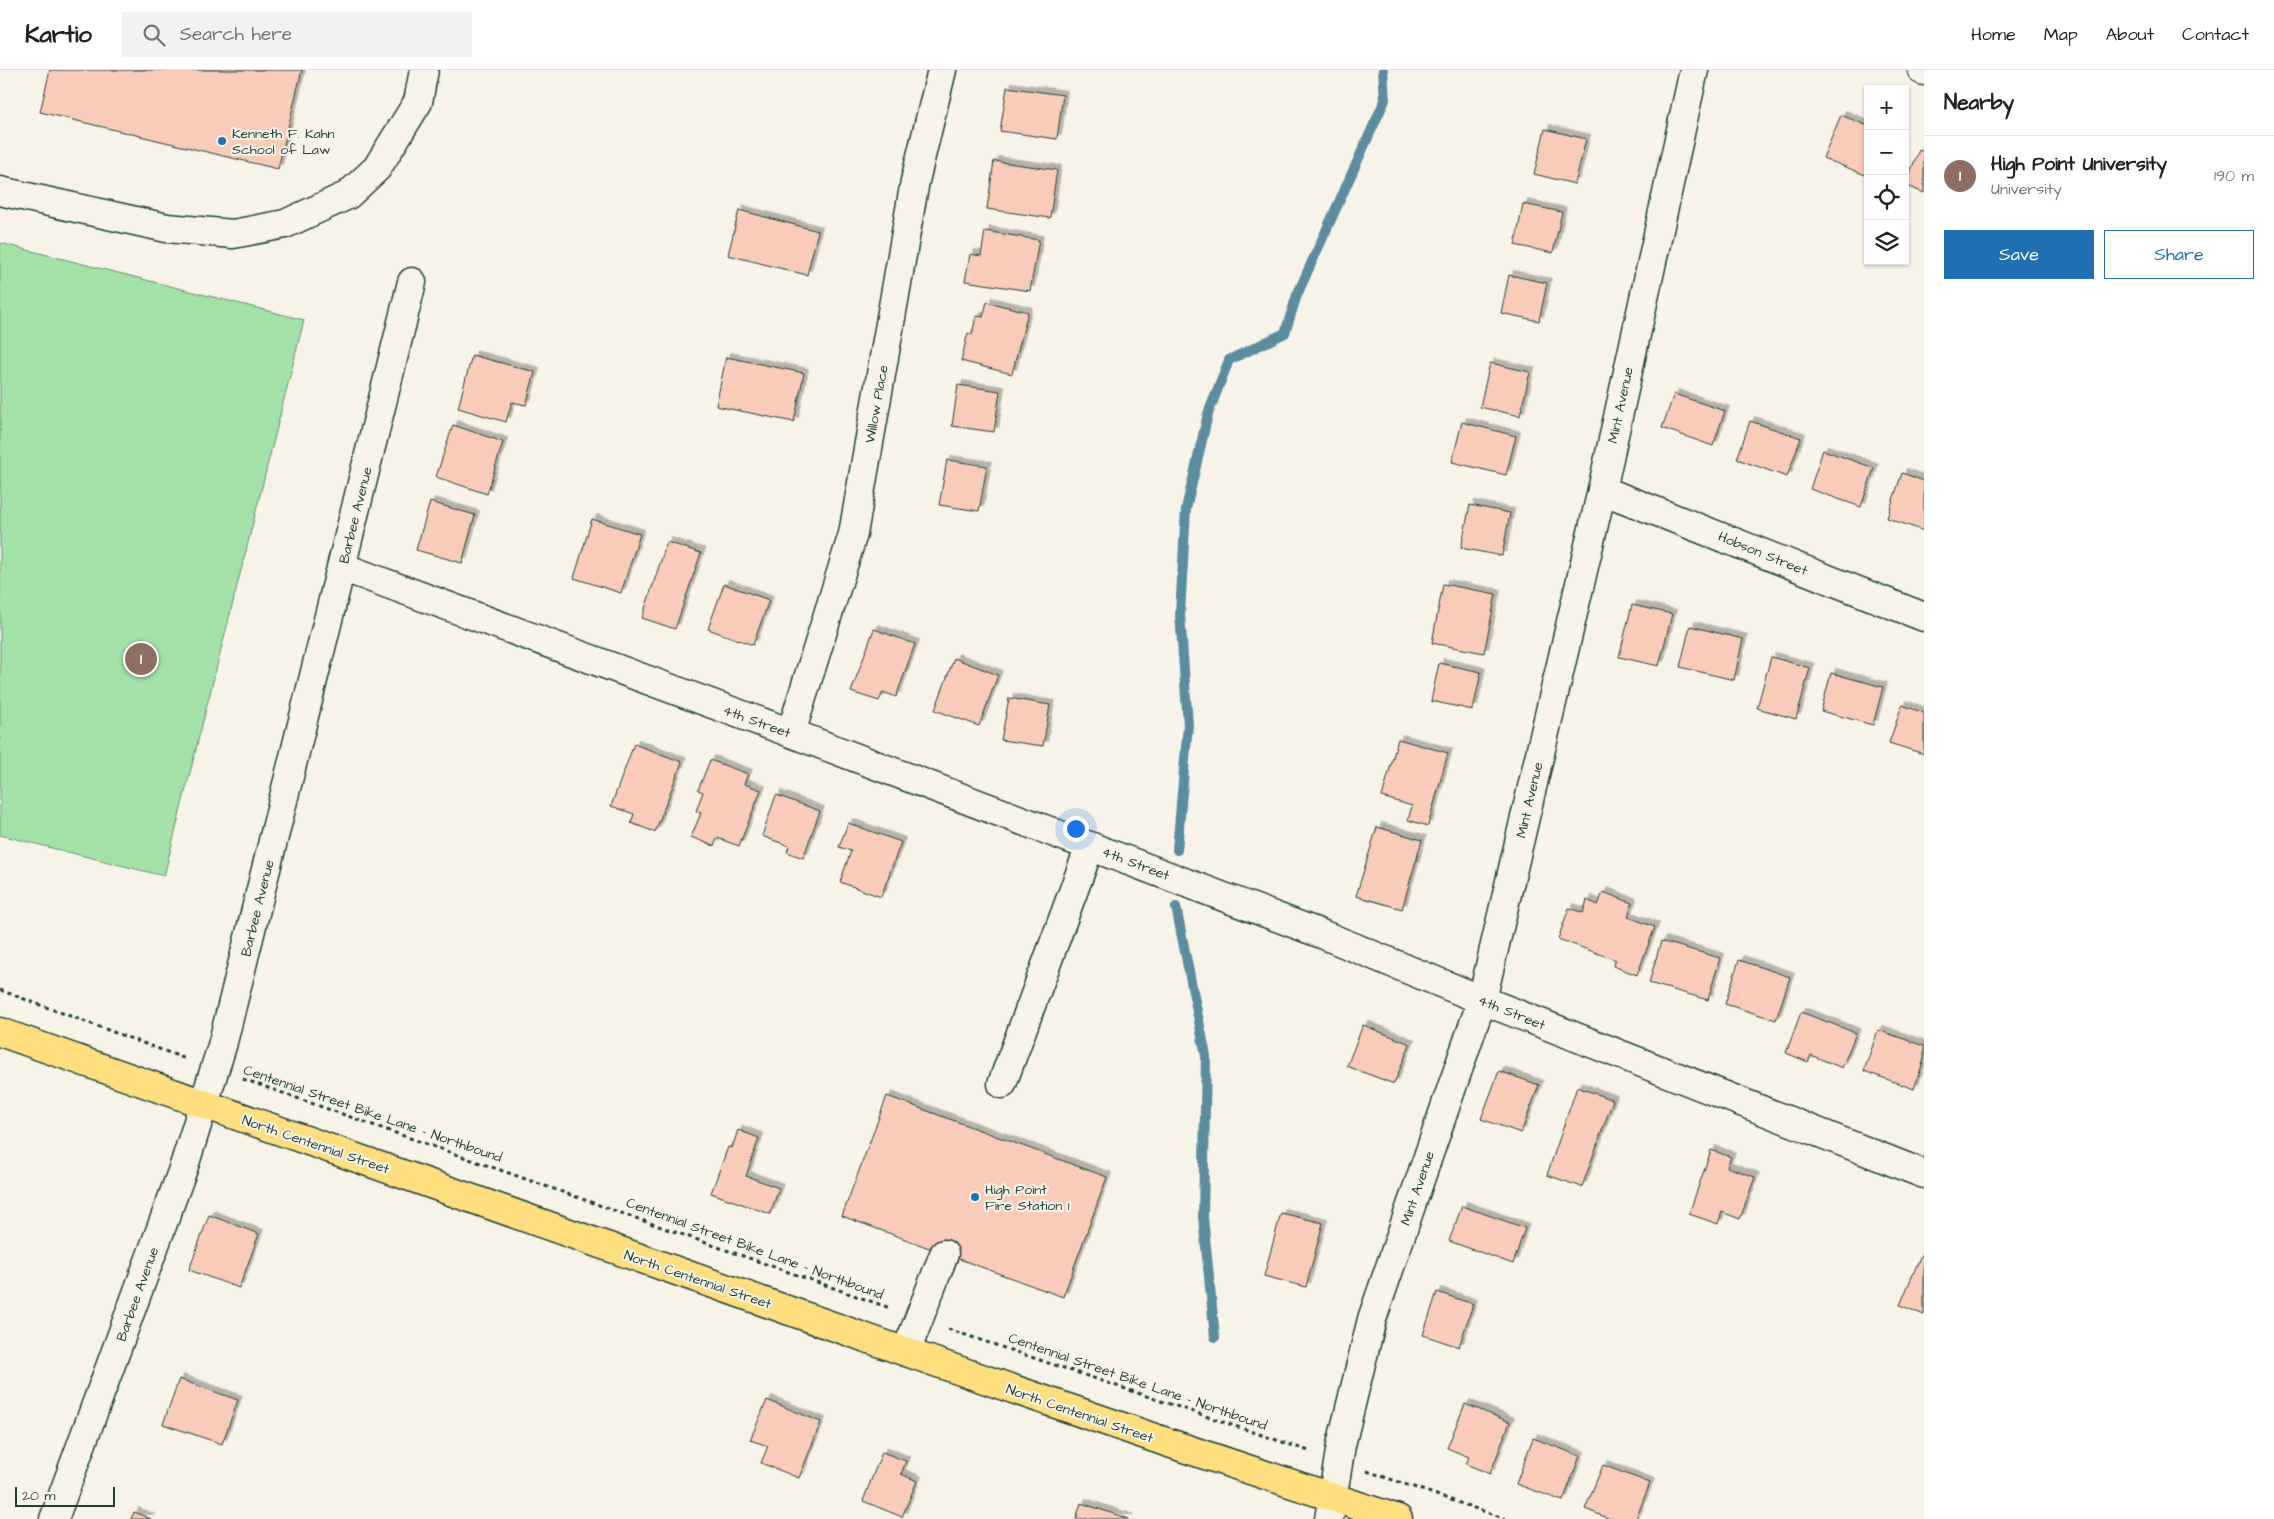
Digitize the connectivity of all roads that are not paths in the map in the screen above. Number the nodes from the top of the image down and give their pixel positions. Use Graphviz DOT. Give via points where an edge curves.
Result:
graph roads {
  1 [pos="424,70"];
  2 [pos="942,70"];
  3 [pos="1694,70"];
  4 [pos="0,191"];
  5 [pos="412,282"];
  6 [pos="1602,490"];
  7 [pos="342,567"];
  8 [pos="1924,617"];
  9 [pos="791,733"];
  10 [pos="1090,846"];
  11 [pos="1482,1000"];
  12 [pos="0,1032"];
  13 [pos="1002,1084"];
  14 [pos="203,1104"];
  15 [pos="1924,1174"];
  16 [pos="944,1254"];
  17 [pos="906,1352"];
  18 [pos="1331,1508"];
  19 [pos="54,1519"];
  20 [pos="1398,1519"];
  1 -- 4 [label="street" via="418,102 377,168 348,195 285,224 233,234 167,228"];
  2 -- 9 [label="street, Willow Place" via="915,181 853,534"];
  3 -- 6 [label="street, Mint Avenue"];
  5 -- 7 [label="street, Barbee Avenue"];
  6 -- 8 [label="street, Hobson Street"];
  6 -- 11 [label="street, Mint Avenue"];
  7 -- 9 [label="street, 4th Street"];
  7 -- 14 [label="street, Barbee Avenue" via="224,1036"];
  9 -- 10 [label="street, 4th Street"];
  10 -- 11 [label="street, 4th Street" via="1324,935"];
  10 -- 13 [label="street"];
  11 -- 15 [label="street, 4th Street"];
  11 -- 18 [label="street, Mint Avenue" via="1372,1319"];
  12 -- 14 [label="main road, North Centennial Street"];
  14 -- 17 [label="main road, North Centennial Street"];
  14 -- 19 [label="street, Barbee Avenue" via="184,1166"];
  16 -- 17 [label="street"];
  17 -- 18 [label="main road, North Centennial Street" via="1166,1442"];
  18 -- 20 [label="main road, North Centennial Street"];
}
